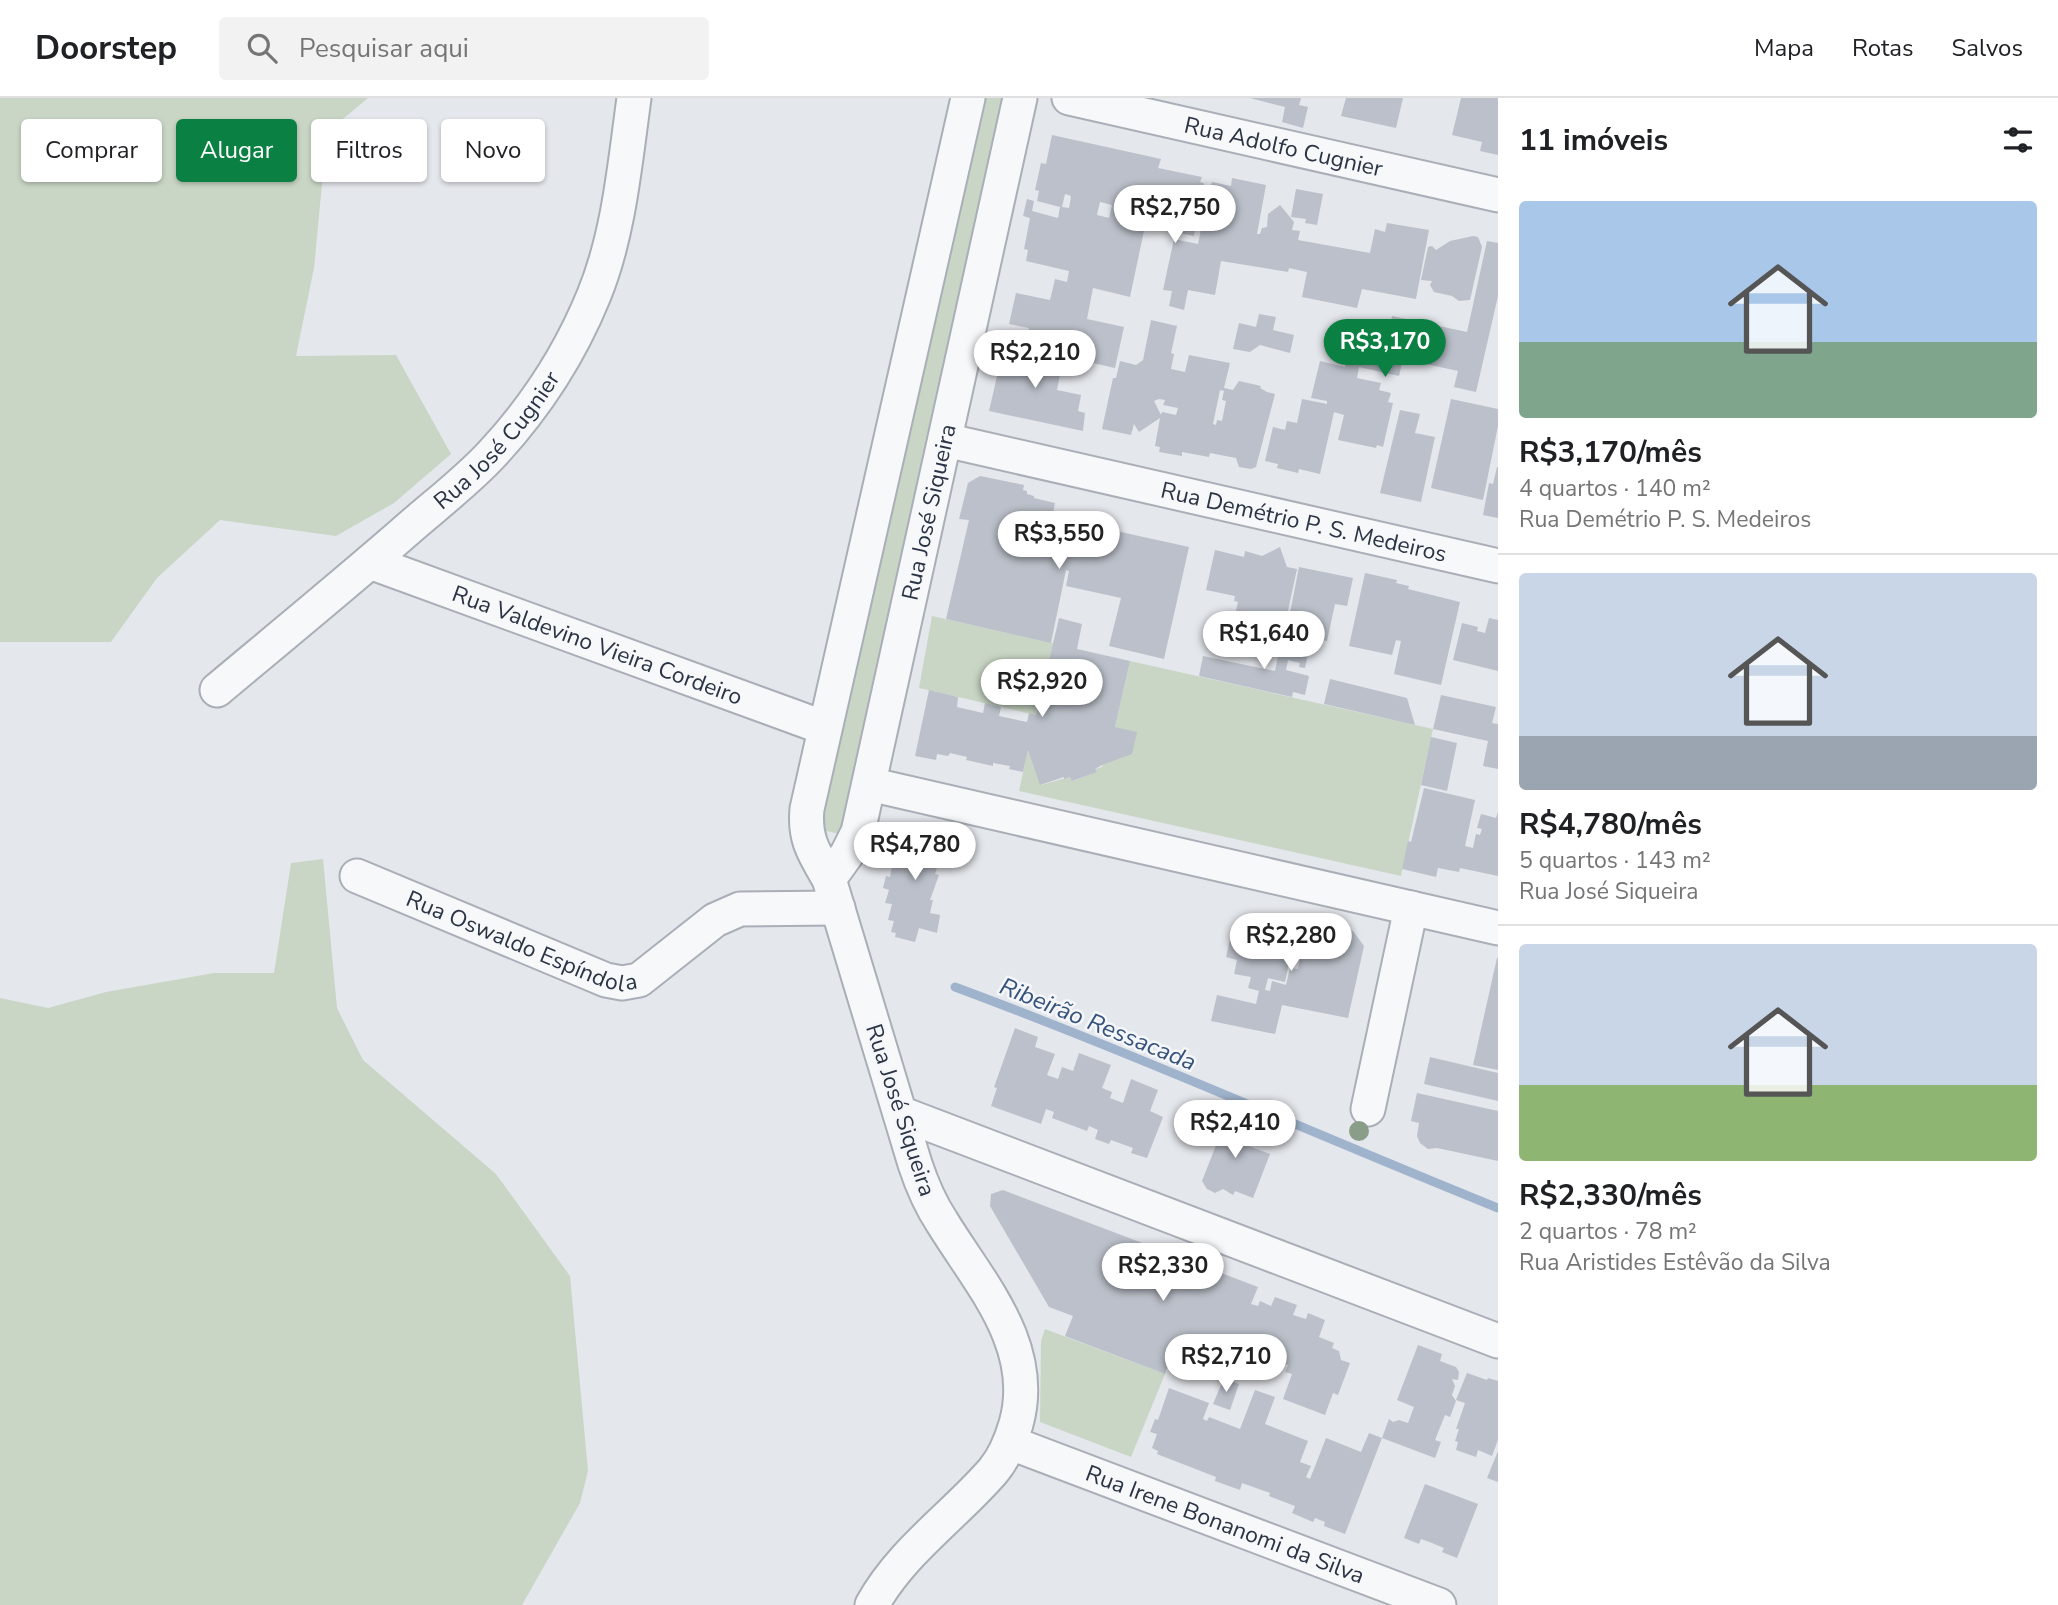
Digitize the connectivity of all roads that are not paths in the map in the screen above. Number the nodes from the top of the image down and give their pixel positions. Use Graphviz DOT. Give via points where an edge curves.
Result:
graph roads {
  1 [pos="634,98"];
  2 [pos="968,98"];
  3 [pos="1020,98"];
  4 [pos="1069,98"];
  5 [pos="1498,195"];
  6 [pos="944,440"];
  7 [pos="370,562"];
  8 [pos="1498,566"];
  9 [pos="217,690"];
  10 [pos="825,728"];
  11 [pos="869,784"];
  12 [pos="356,876"];
  13 [pos="833,894"];
  14 [pos="1411,908"];
  15 [pos="1498,928"];
  16 [pos="1368,1109"];
  17 [pos="900,1113"];
  18 [pos="1498,1340"];
  19 [pos="1011,1443"];
  20 [pos="872,1605"];
  21 [pos="1439,1605"];
  1 -- 7 [label="street, Rua José Cugnier" via="606,258 594,295 553,376 489,457"];
  2 -- 10 [label="street, Rua José Siqueira"];
  3 -- 6 [label="street, Rua José Siqueira"];
  4 -- 5 [label="street, Rua Adolfo Cugnier"];
  6 -- 8 [label="street, Rua Demétrio P. S. Medeiros"];
  6 -- 11 [label="street, Rua José Siqueira"];
  7 -- 9 [label="street, Rua José Cugnier"];
  7 -- 10 [label="street, Rua Valdevino Vieira Cordeiro"];
  10 -- 13 [label="street, Rua José Siqueira" via="805,828"];
  11 -- 13 [label="street, Rua José Siqueira" via="858,832"];
  11 -- 14 [label="street"];
  12 -- 13 [label="street, Rua Oswaldo Espíndola" via="622,983 639,980 715,920 740,909"];
  13 -- 17 [label="street, Rua José Siqueira"];
  14 -- 15 [label="street"];
  14 -- 16 [label="street"];
  17 -- 18 [label="street"];
  17 -- 19 [label="street, Rua José Siqueira" via="925,1192 1012,1336 1020,1372 1020,1409"];
  19 -- 20 [label="street, Rua José Siqueira" via="994,1470 910,1552"];
  19 -- 21 [label="street, Rua Irene Bonanomi da Silva"];
}
